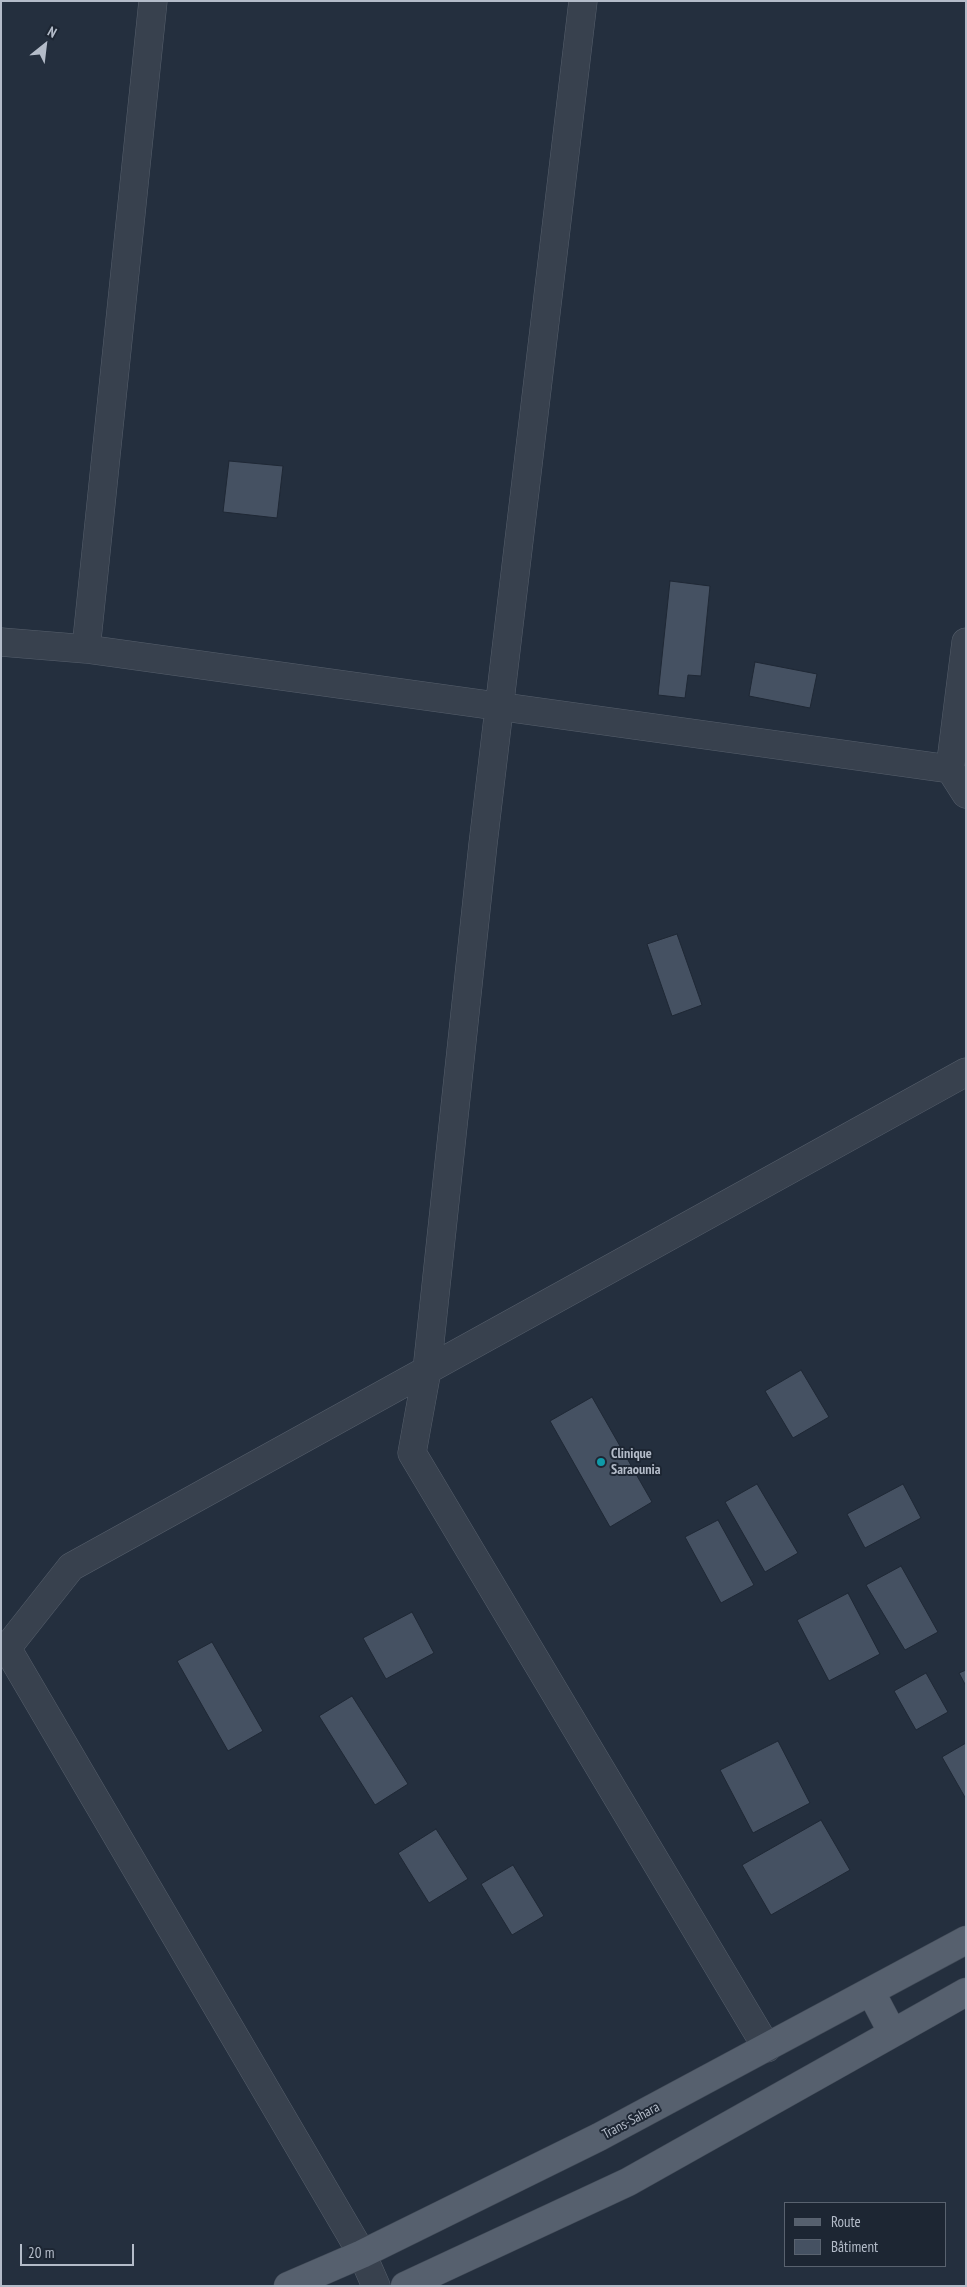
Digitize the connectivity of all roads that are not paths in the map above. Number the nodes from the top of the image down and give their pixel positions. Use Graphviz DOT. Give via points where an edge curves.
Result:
graph roads {
  1 [pos="153,1"];
  2 [pos="583,1"];
  3 [pos="1,642"];
  4 [pos="966,642"];
  5 [pos="86,649"];
  6 [pos="500,706"];
  7 [pos="950,769"];
  8 [pos="966,794"];
  9 [pos="966,1072"];
  10 [pos="427,1370"];
  11 [pos="4,1649"];
  12 [pos="966,1940"];
  13 [pos="871,1992"];
  14 [pos="966,1992"];
  15 [pos="892,2032"];
  16 [pos="767,2048"];
  17 [pos="362,2254"];
  18 [pos="288,2286"];
  19 [pos="376,2286"];
  20 [pos="405,2286"];
  1 -- 5 [label="street"];
  2 -- 6 [label="street"];
  3 -- 5 [label="street"];
  4 -- 7 [label="street"];
  5 -- 6 [label="street"];
  6 -- 7 [label="street"];
  6 -- 10 [label="street"];
  7 -- 8 [label="street"];
  9 -- 10 [label="street"];
  10 -- 11 [label="street" via="71,1567"];
  10 -- 16 [label="street" via="412,1453"];
  11 -- 17 [label="street"];
  12 -- 13 [label="main road, Trans-Sahara"];
  13 -- 15 [label="main road"];
  13 -- 16 [label="main road, Trans-Sahara"];
  14 -- 15 [label="main road"];
  15 -- 20 [label="main road" via="628,2182"];
  16 -- 17 [label="main road, Trans-Sahara" via="599,2137"];
  17 -- 18 [label="main road, Trans-Sahara"];
  17 -- 19 [label="street"];
}
